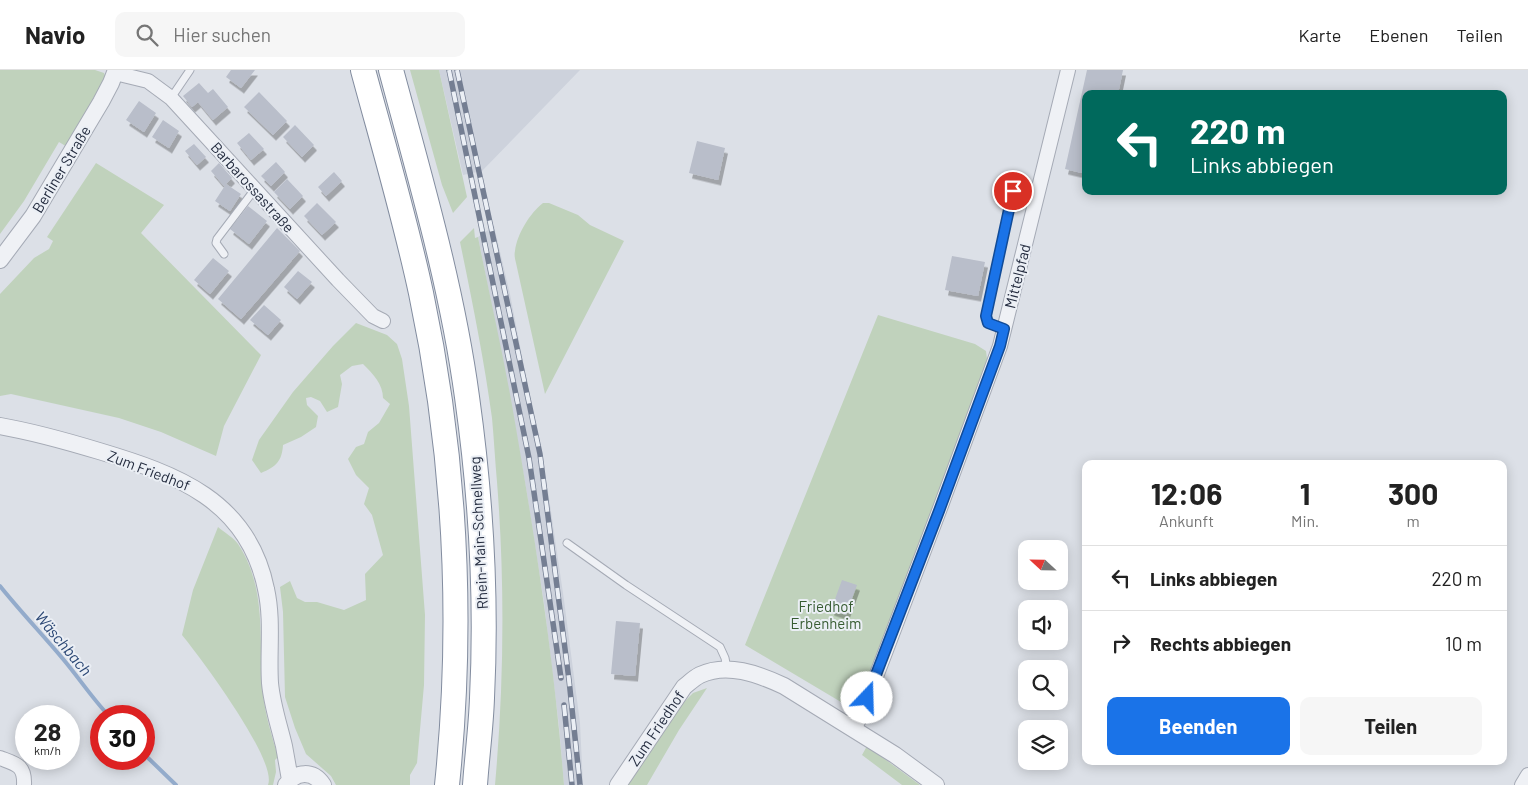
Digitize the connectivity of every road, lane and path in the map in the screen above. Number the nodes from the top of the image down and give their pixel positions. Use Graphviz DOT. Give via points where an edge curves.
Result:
graph roads {
  1 [pos="190,70"];
  2 [pos="363,70"];
  3 [pos="391,70"];
  4 [pos="1068,70"];
  5 [pos="115,71"];
  6 [pos="172,98"];
  7 [pos="255,189"];
  8 [pos="1037,196"];
  9 [pos="224,254"];
  10 [pos="0,260"];
  11 [pos="378,319"];
  12 [pos="1004,329"];
  13 [pos="0,426"];
  14 [pos="567,542"];
  15 [pos="727,670"];
  16 [pos="854,730"];
  17 [pos="0,758"];
  18 [pos="1528,775"];
  19 [pos="23,779"];
  20 [pos="293,779"];
  21 [pos="323,785"];
  22 [pos="447,785"];
  23 [pos="475,785"];
  24 [pos="618,785"];
  25 [pos="936,785"];
  26 [pos="1522,785"];
  1 -- 6 [label="lane"];
  2 -- 22 [label="highway, Rhein-Main-Schnellweg" via="421,292 440,401 451,493 456,595 454,702"];
  3 -- 23 [label="highway, Rhein-Main-Schnellweg" via="447,284 467,396 478,489 484,590 482,699"];
  4 -- 8 [label="street, Mittelpfad"];
  5 -- 6 [label="street, Barbarossastraße" via="148,82"];
  5 -- 10 [label="street, Berliner Straße" via="33,216"];
  6 -- 7 [label="street, Barbarossastraße"];
  7 -- 9 [label="lane" via="217,239 216,244"];
  7 -- 11 [label="street, Barbarossastraße"];
  8 -- 12 [label="street, Mittelpfad"];
  8 -- 12 [label="lane" via="1013,191 986,316 988,323"];
  12 -- 16 [label="street, Mittelpfad" via="939,511"];
  13 -- 20 [label="street, Zum Friedhof" via="126,459 184,481 211,499 232,519 251,547 266,589 271,690"];
  14 -- 15 [label="lane" via="720,647"];
  15 -- 16 [label="street, Zum Friedhof" via="746,672 784,686"];
  15 -- 24 [label="street, Zum Friedhof" via="710,671 684,687"];
  16 -- 25 [label="street, Zum Friedhof"];
  17 -- 19 [label="street" via="18,765"];
  18 -- 26 [label="street"];
  20 -- 21 [label="street, Zum Friedhof" via="313,776"];
}
